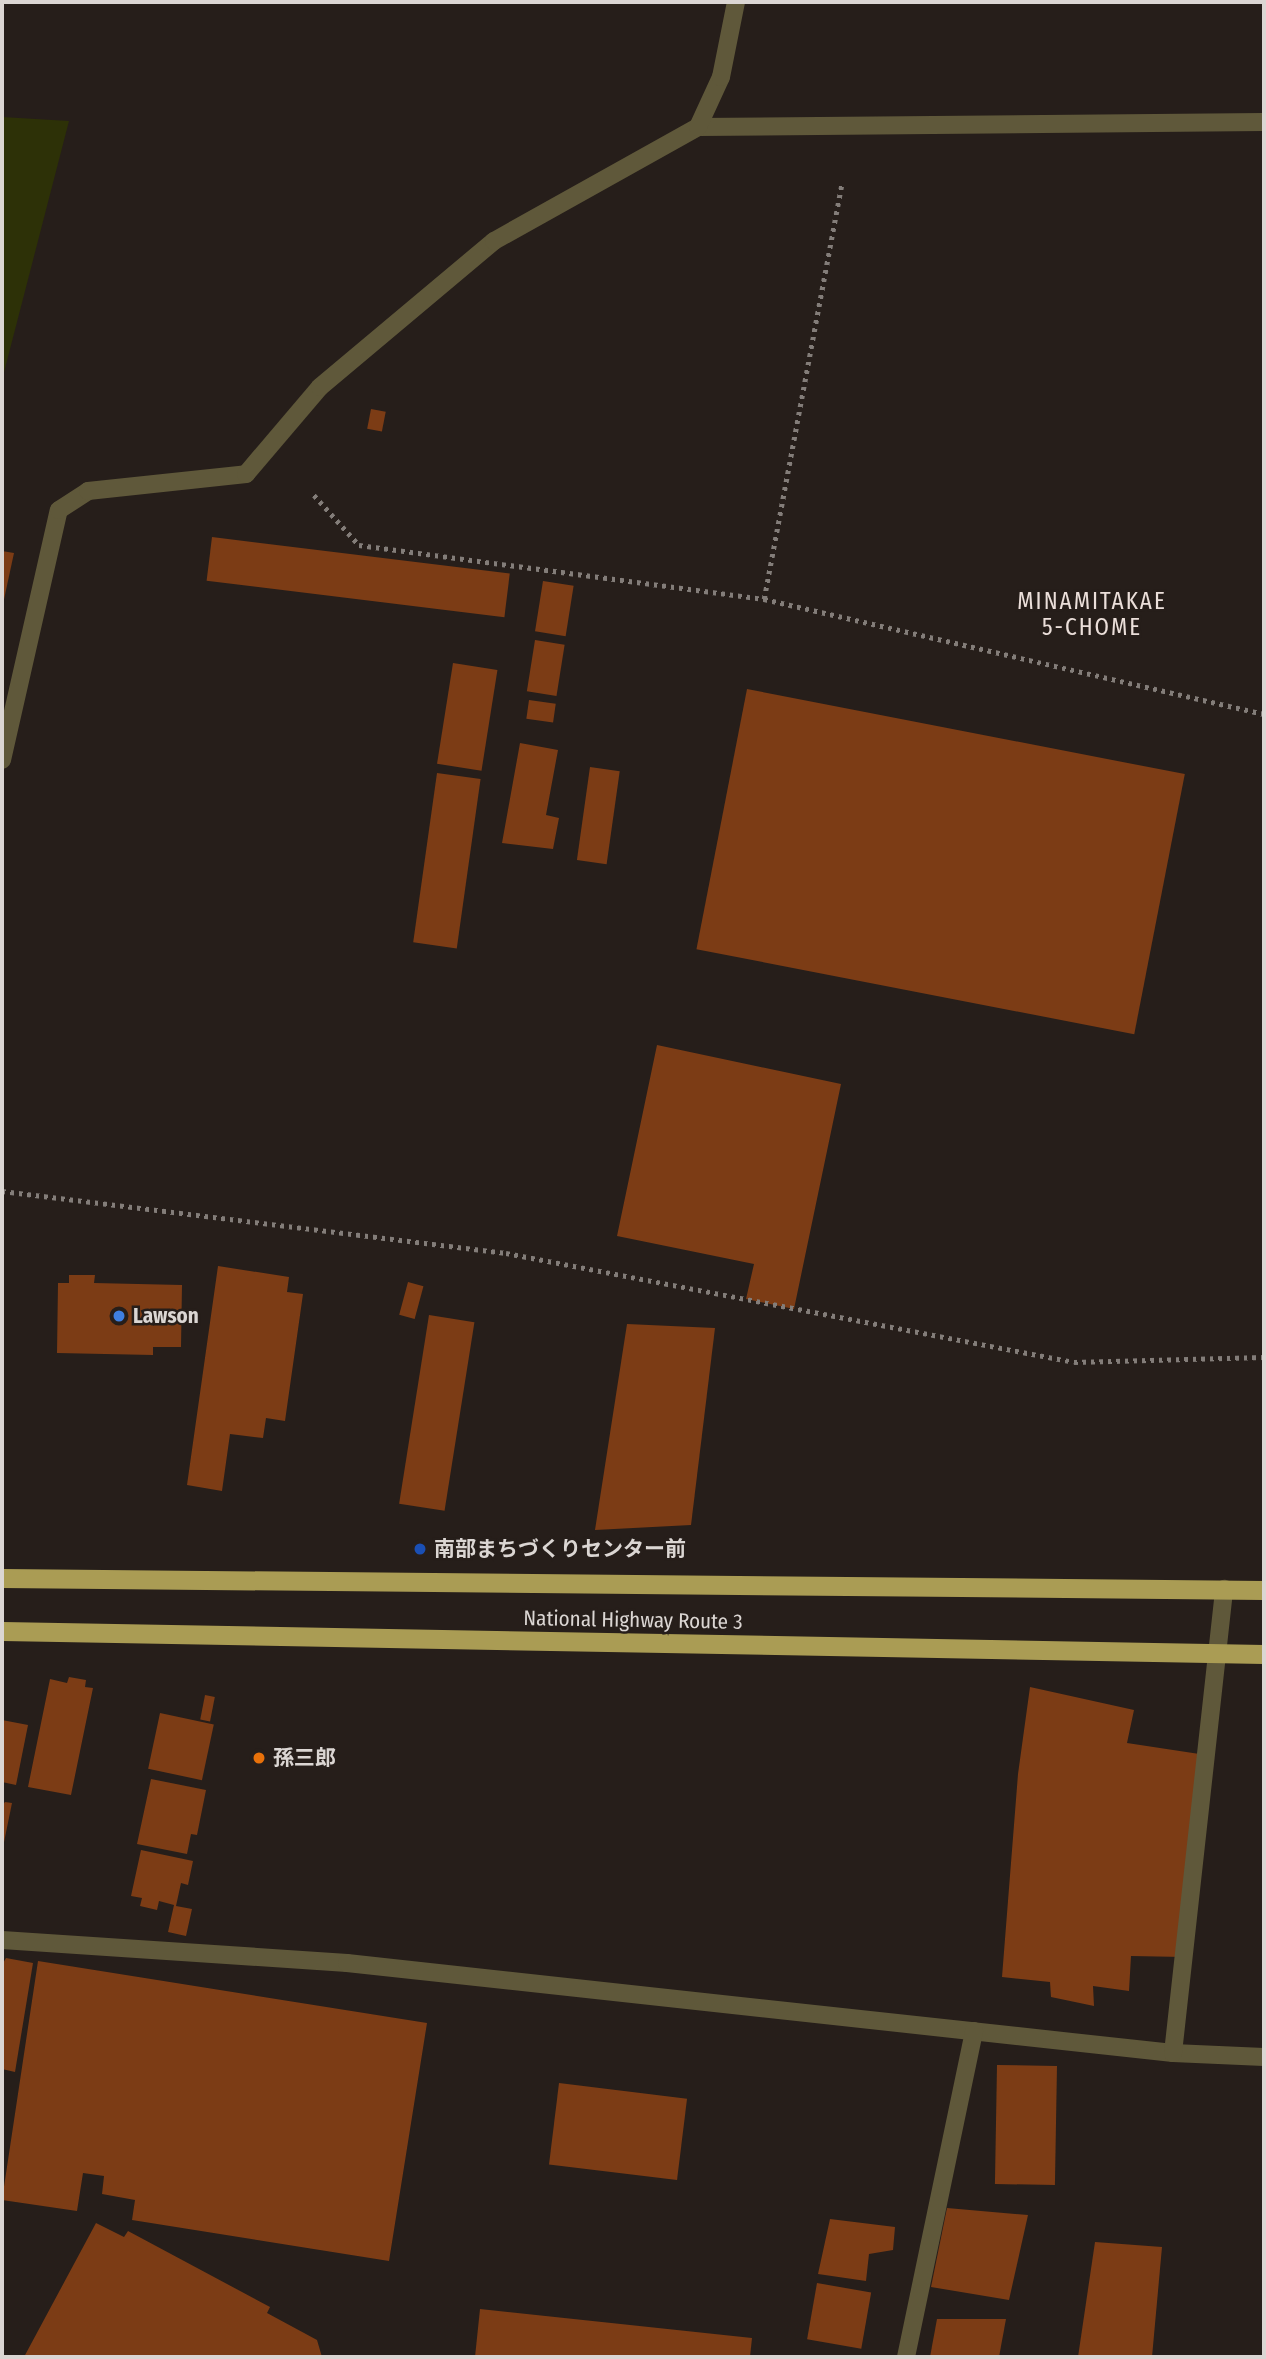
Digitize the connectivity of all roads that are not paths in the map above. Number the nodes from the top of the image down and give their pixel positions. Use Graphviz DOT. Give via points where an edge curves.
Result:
graph roads {
  1 [pos="736,2"];
  2 [pos="1264,122"];
  3 [pos="698,127"];
  4 [pos="2,760"];
  5 [pos="2,1578"];
  6 [pos="1224,1589"];
  7 [pos="1264,1590"];
  8 [pos="2,1631"];
  9 [pos="1217,1653"];
  10 [pos="1264,1654"];
  11 [pos="2,1940"];
  12 [pos="974,2031"];
  13 [pos="1173,2053"];
  14 [pos="1264,2057"];
  15 [pos="906,2357"];
  1 -- 3 [label="street" via="721,77"];
  2 -- 3 [label="street"];
  3 -- 4 [label="street" via="494,241 320,387 246,474 88,491 58,510"];
  5 -- 6 [label="highway, National Highway Route 3"];
  6 -- 7 [label="highway, National Highway Route 3"];
  6 -- 9 [label="street"];
  8 -- 9 [label="highway, National Highway Route 3"];
  9 -- 10 [label="highway, National Highway Route 3"];
  9 -- 13 [label="street"];
  11 -- 12 [label="street" via="347,1963"];
  12 -- 13 [label="street"];
  12 -- 15 [label="street"];
  13 -- 14 [label="street"];
}
